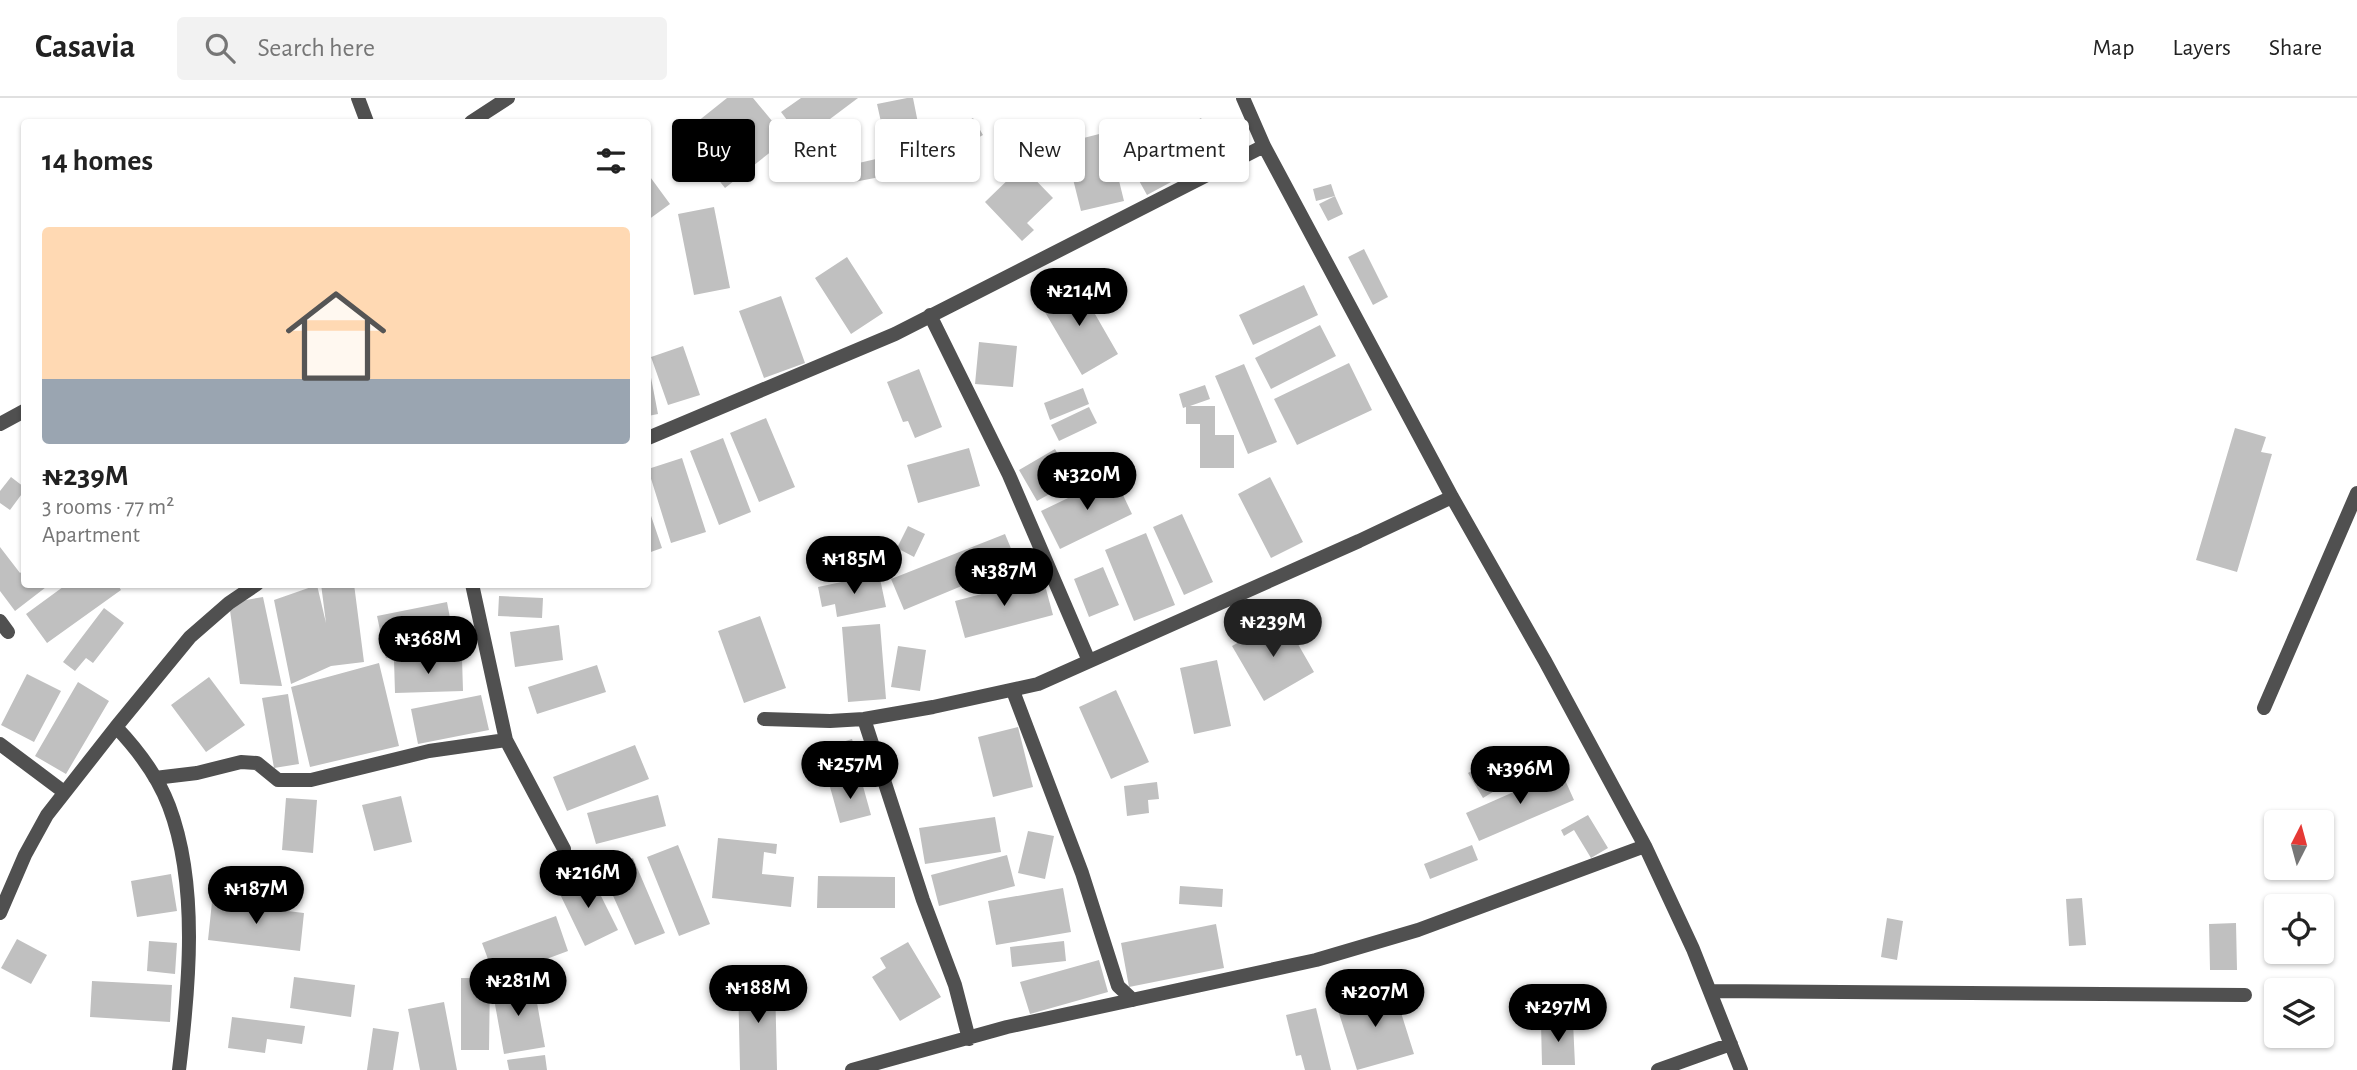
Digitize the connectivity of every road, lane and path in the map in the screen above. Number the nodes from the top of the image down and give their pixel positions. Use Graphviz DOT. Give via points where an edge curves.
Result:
graph roads {
  1 [pos="358,98"];
  2 [pos="508,98"];
  3 [pos="1242,98"];
  4 [pos="366,119"];
  5 [pos="476,119"];
  6 [pos="1264,146"];
  7 [pos="930,315"];
  8 [pos="21,413"];
  9 [pos="0,424"];
  10 [pos="651,437"];
  11 [pos="2357,493"];
  12 [pos="1452,497"];
  13 [pos="251,588"];
  14 [pos="473,588"];
  15 [pos="1089,661"];
  16 [pos="1013,691"];
  17 [pos="2264,708"];
  18 [pos="764,719"];
  19 [pos="864,719"];
  20 [pos="116,727"];
  21 [pos="506,740"];
  22 [pos="0,744"];
  23 [pos="155,778"];
  24 [pos="64,792"];
  25 [pos="1644,846"];
  26 [pos="564,849"];
  27 [pos="0,913"];
  28 [pos="1710,991"];
  29 [pos="2245,995"];
  30 [pos="1133,1000"];
  31 [pos="969,1038"];
  32 [pos="1731,1044"];
  33 [pos="179,1070"];
  34 [pos="852,1070"];
  35 [pos="1658,1070"];
  36 [pos="1741,1070"];
  1 -- 4 [label="street"];
  2 -- 5 [label="street"];
  3 -- 6 [label="street"];
  6 -- 7 [label="street"];
  6 -- 12 [label="street"];
  7 -- 10 [label="street"];
  7 -- 15 [label="street" via="1009,475"];
  8 -- 9 [label="street"];
  11 -- 17 [label="street"];
  12 -- 15 [label="street"];
  12 -- 25 [label="street"];
  13 -- 20 [label="street" via="190,637"];
  14 -- 21 [label="street"];
  15 -- 16 [label="street"];
  16 -- 19 [label="street"];
  16 -- 30 [label="street" via="1082,873 1118,986"];
  18 -- 19 [label="street"];
  19 -- 31 [label="street"];
  20 -- 23 [label="street"];
  20 -- 24 [label="street"];
  21 -- 23 [label="street" via="429,751 311,780 278,780 257,763 241,762"];
  21 -- 26 [label="street"];
  22 -- 24 [label="street"];
  23 -- 33 [label="street" via="169,807 189,898"];
  24 -- 27 [label="street" via="25,855"];
  25 -- 28 [label="street"];
  25 -- 30 [label="street" via="1418,930 1342,953"];
  28 -- 29 [label="street"];
  28 -- 32 [label="street"];
  30 -- 31 [label="street"];
  31 -- 34 [label="street"];
  32 -- 35 [label="street"];
  32 -- 36 [label="street"];
}
